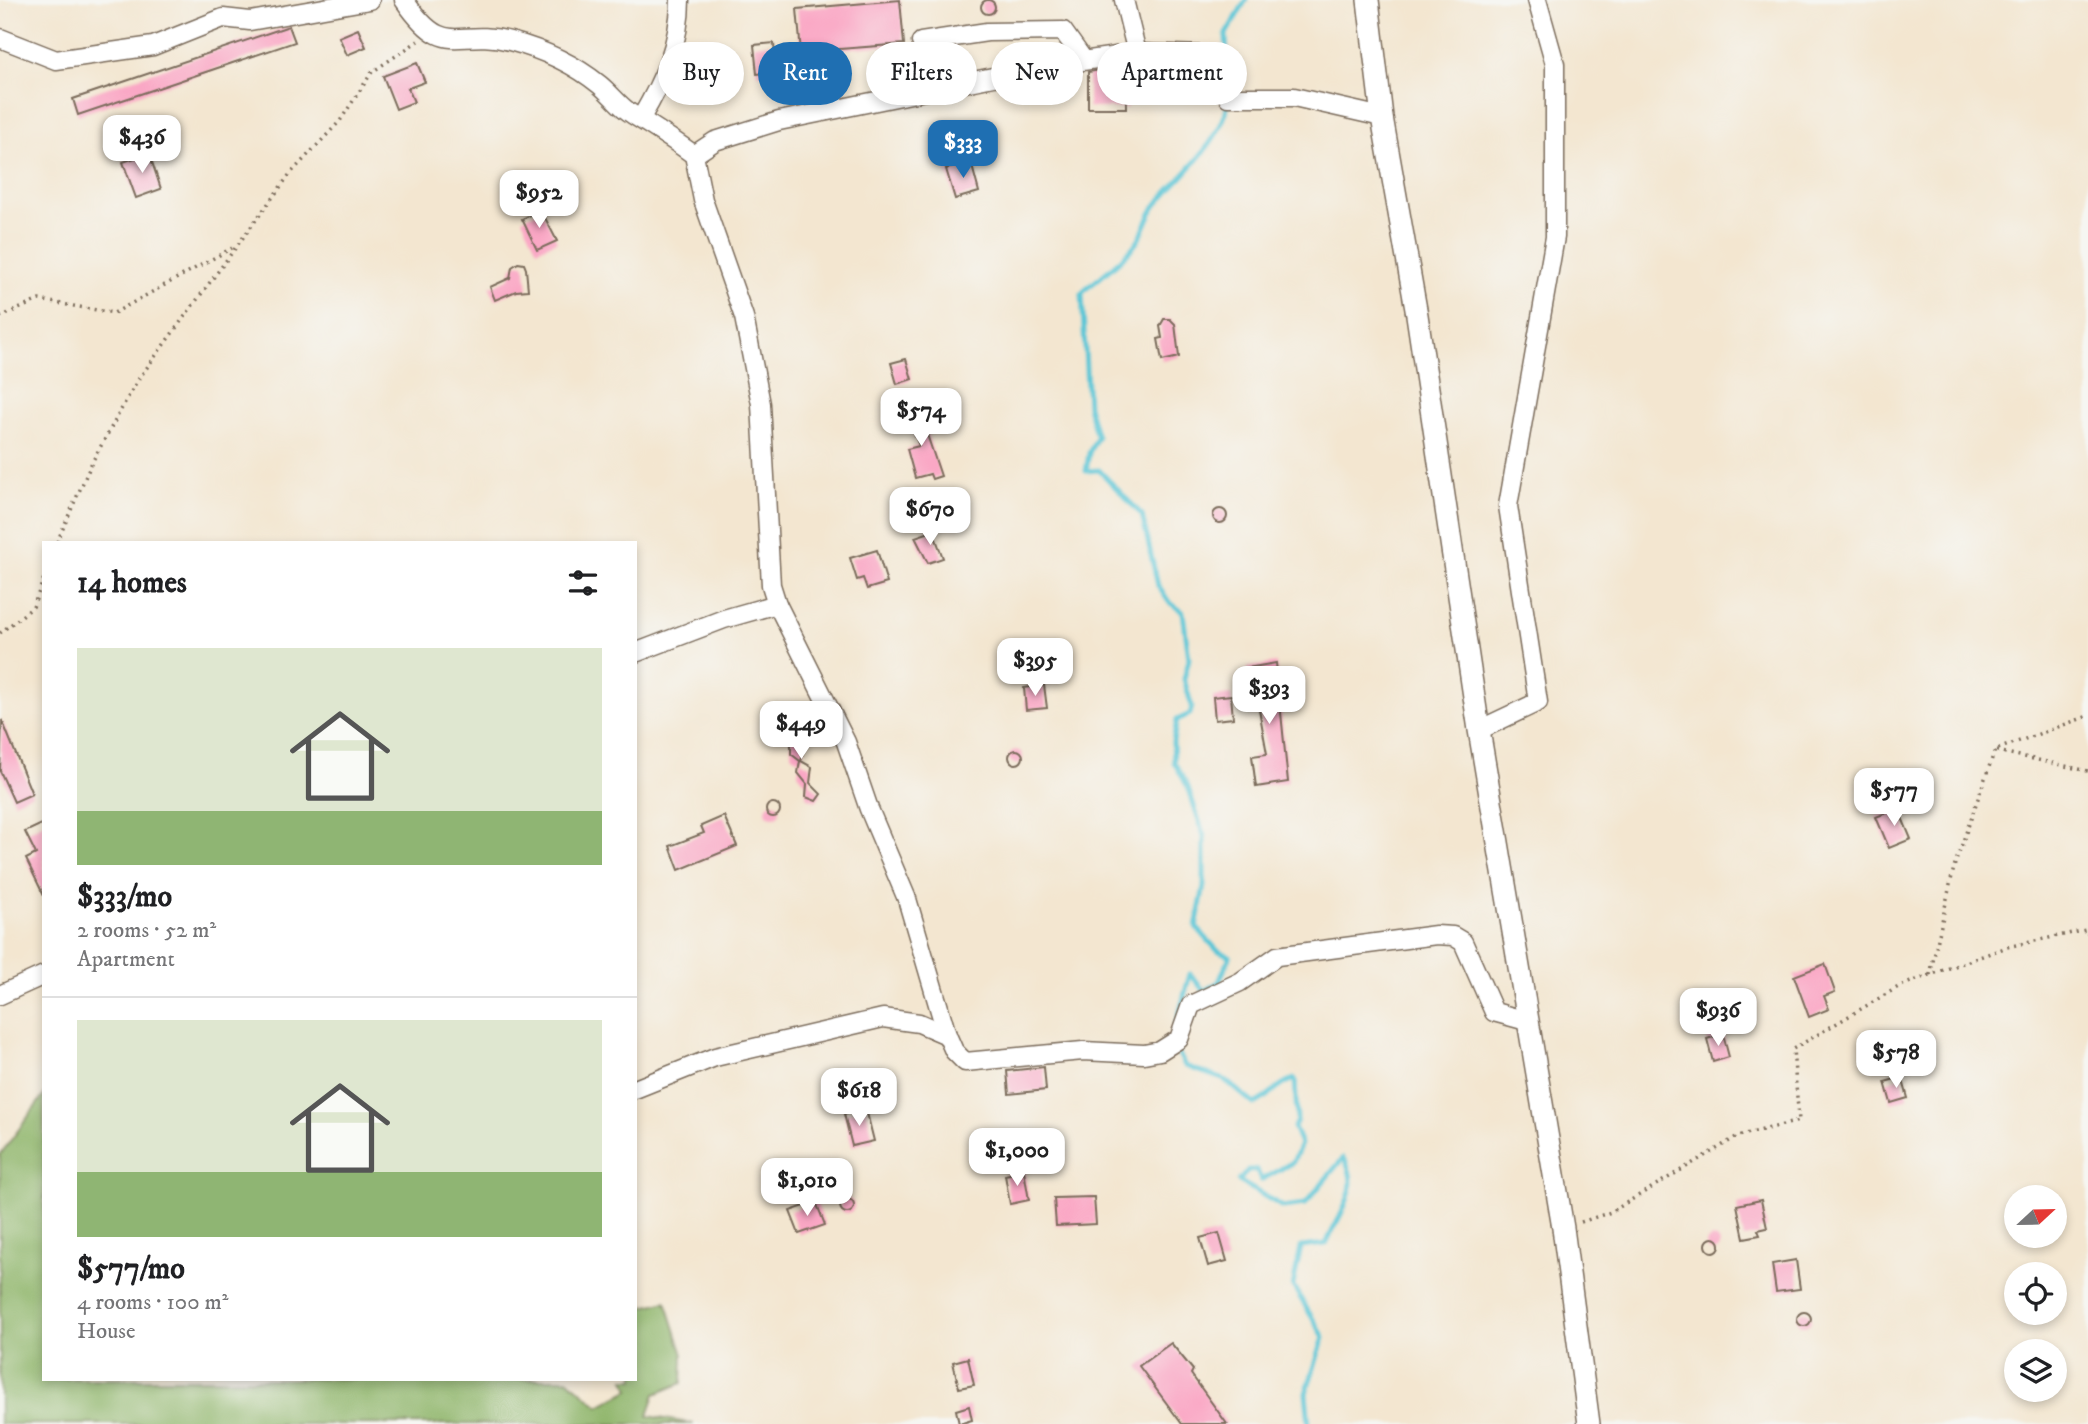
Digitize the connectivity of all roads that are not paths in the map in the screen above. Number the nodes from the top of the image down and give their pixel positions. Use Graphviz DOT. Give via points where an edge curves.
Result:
graph roads {
  1 [pos="229,0"];
  2 [pos="370,0"];
  3 [pos="404,0"];
  4 [pos="680,0"];
  5 [pos="1124,0"];
  6 [pos="1368,0"];
  7 [pos="1537,0"];
  8 [pos="223,18"];
  9 [pos="0,38"];
  10 [pos="921,42"];
  11 [pos="1071,42"];
  12 [pos="1134,42"];
  13 [pos="1097,57"];
  14 [pos="1083,59"];
  15 [pos="991,78"];
  16 [pos="1247,97"];
  17 [pos="1382,117"];
  18 [pos="642,118"];
  19 [pos="694,155"];
  20 [pos="777,604"];
  21 [pos="637,652"];
  22 [pos="1479,730"];
  23 [pos="42,976"];
  24 [pos="0,995"];
  25 [pos="1527,1021"];
  26 [pos="947,1035"];
  27 [pos="637,1088"];
  28 [pos="1589,1424"];
  1 -- 8 [label="street"];
  2 -- 8 [label="street" via="250,21"];
  3 -- 18 [label="street" via="431,32 451,40 511,41 553,53"];
  4 -- 18 [label="street" via="677,35 663,81"];
  5 -- 12 [label="street"];
  6 -- 17 [label="main road"];
  7 -- 22 [label="street" via="1555,64 1555,237 1508,506 1538,702"];
  8 -- 9 [label="street" via="153,46 56,61"];
  10 -- 11 [label="street" via="987,32 1063,31"];
  13 -- 14 [label="street"];
  15 -- 19 [label="street" via="779,121 715,141"];
  16 -- 17 [label="street" via="1294,96"];
  17 -- 22 [label="main road" via="1417,315"];
  18 -- 19 [label="street"];
  19 -- 20 [label="street" via="703,200 744,317 761,404 771,585"];
  20 -- 21 [label="street" via="724,618"];
  20 -- 26 [label="street" via="846,742 907,899"];
  22 -- 25 [label="main road"];
  23 -- 24 [label="street"];
  25 -- 26 [label="street" via="1493,1012 1463,942 1436,935 1277,956 1240,982 1191,1005 1179,1039 1160,1051 1083,1051 965,1062"];
  25 -- 28 [label="main road" via="1563,1228"];
  26 -- 27 [label="street" via="919,1023 883,1018 715,1057"];
}
